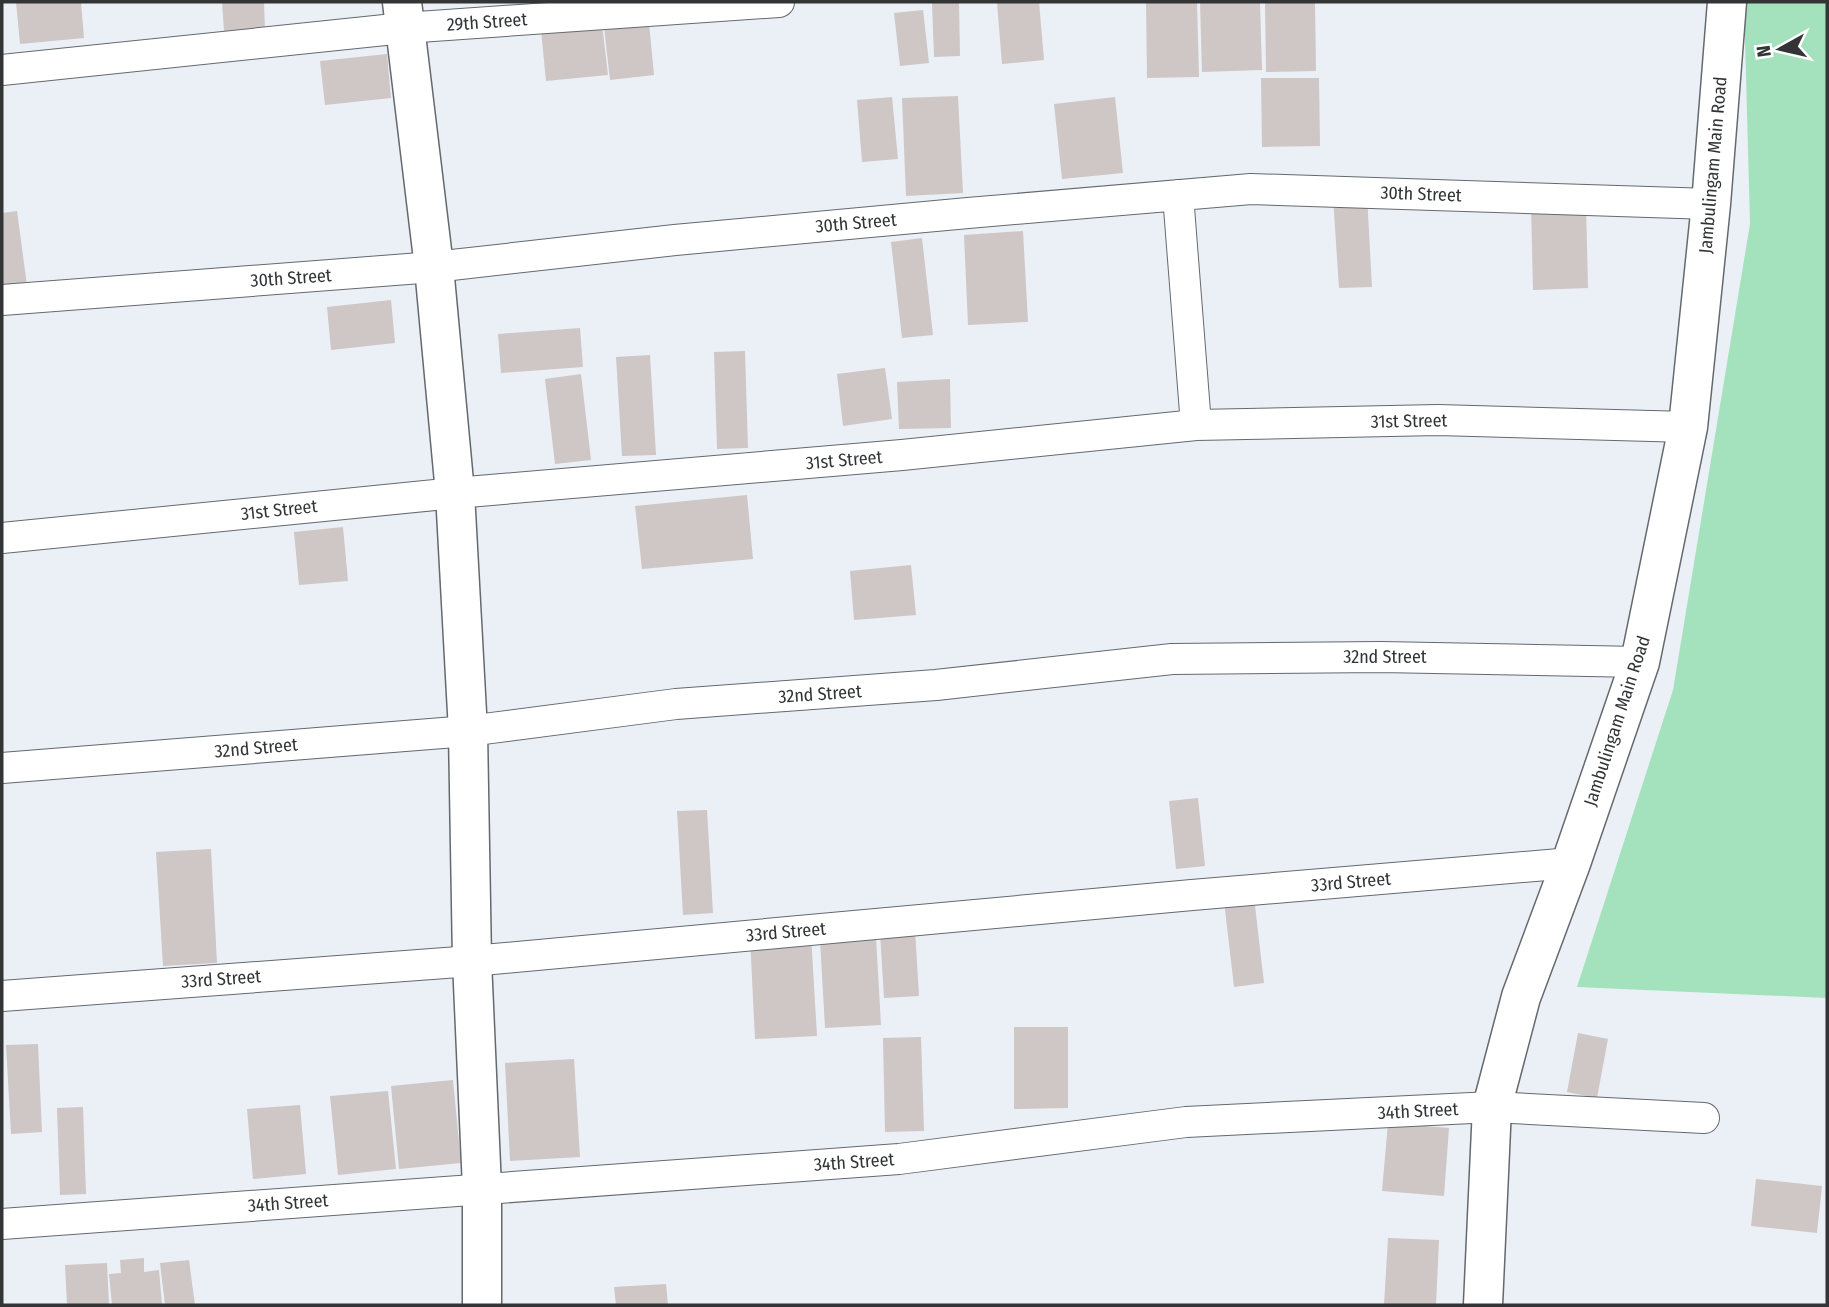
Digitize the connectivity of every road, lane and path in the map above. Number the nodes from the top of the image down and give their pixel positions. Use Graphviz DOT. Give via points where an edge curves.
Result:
graph roads {
  1 [pos="779,2"];
  2 [pos="1727,2"];
  3 [pos="403,15"];
  4 [pos="2,70"];
  5 [pos="1178,195"];
  6 [pos="1711,204"];
  7 [pos="434,267"];
  8 [pos="2,300"];
  9 [pos="1196,425"];
  10 [pos="1688,427"];
  11 [pos="455,493"];
  12 [pos="2,538"];
  13 [pos="1640,662"];
  14 [pos="468,731"];
  15 [pos="2,768"];
  16 [pos="1571,863"];
  17 [pos="472,961"];
  18 [pos="2,996"];
  19 [pos="1492,1107"];
  20 [pos="1704,1118"];
  21 [pos="482,1188"];
  22 [pos="2,1224"];
  23 [pos="482,1305"];
  24 [pos="1483,1305"];
  1 -- 3 [label="street, 29th Street"];
  2 -- 6 [label="street, Jambulingam Main Road"];
  3 -- 4 [label="street, 29th Street"];
  3 -- 7 [label="street"];
  5 -- 6 [label="street, 30th Street" via="1251,189"];
  5 -- 7 [label="street, 30th Street"];
  5 -- 9 [label="street"];
  6 -- 10 [label="street, Jambulingam Main Road"];
  7 -- 8 [label="street, 30th Street"];
  7 -- 11 [label="street"];
  9 -- 10 [label="street, 31st Street" via="1438,420"];
  9 -- 11 [label="street, 31st Street"];
  10 -- 13 [label="street, Jambulingam Main Road"];
  11 -- 12 [label="street, 31st Street"];
  11 -- 14 [label="street"];
  13 -- 14 [label="street, 32nd Street" via="1172,659 936,685 676,704"];
  13 -- 16 [label="street, Jambulingam Main Road"];
  14 -- 15 [label="street, 32nd Street"];
  14 -- 17 [label="street"];
  16 -- 17 [label="street, 33rd Street"];
  16 -- 19 [label="street, Jambulingam Main Road" via="1521,997"];
  17 -- 18 [label="street, 33rd Street"];
  17 -- 21 [label="street"];
  19 -- 20 [label="street, 34th Street"];
  19 -- 21 [label="street, 34th Street" via="1186,1122 898,1159"];
  19 -- 24 [label="street, Jambulingam Main Road"];
  21 -- 22 [label="street, 34th Street"];
  21 -- 23 [label="street"];
}
